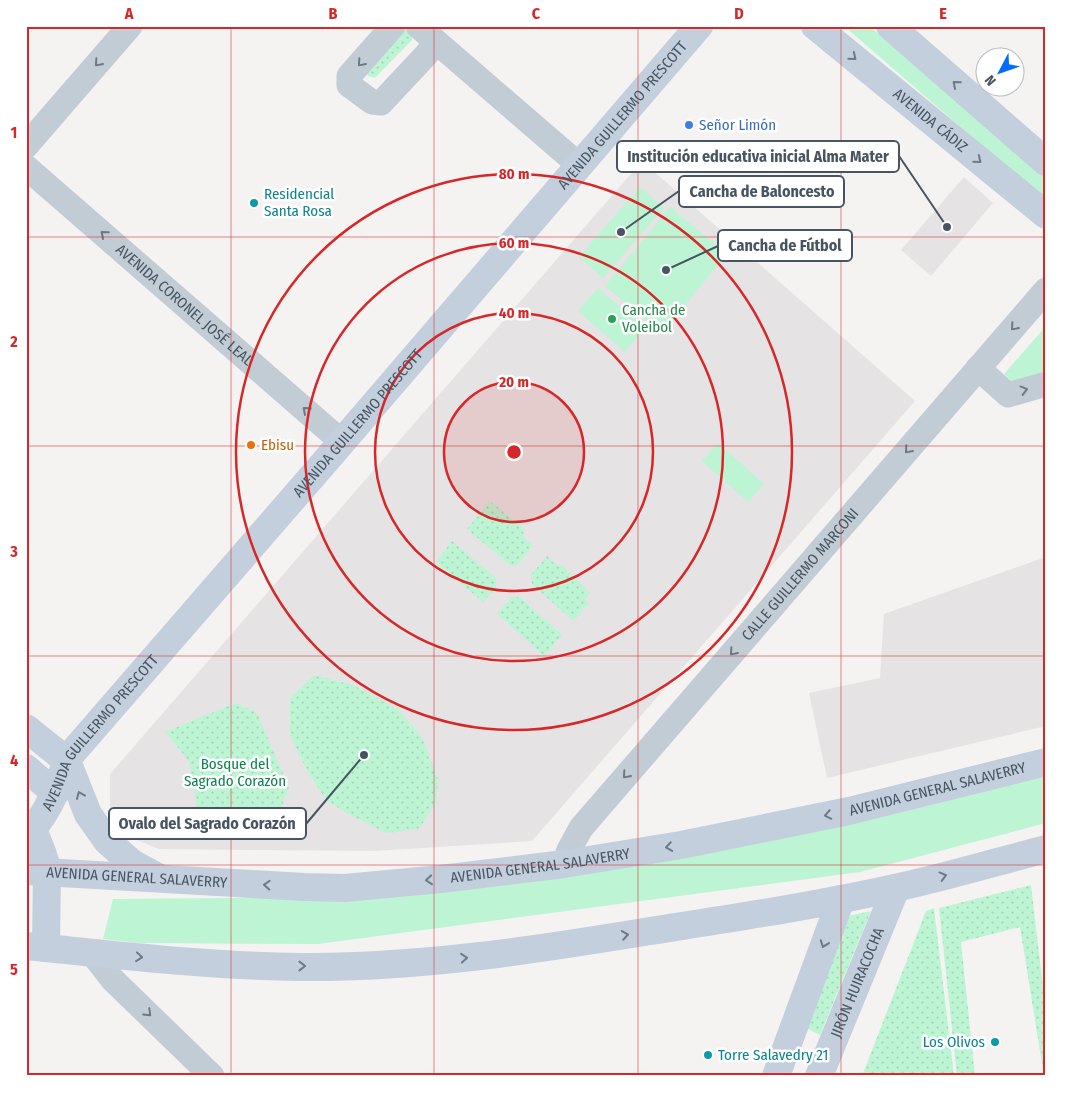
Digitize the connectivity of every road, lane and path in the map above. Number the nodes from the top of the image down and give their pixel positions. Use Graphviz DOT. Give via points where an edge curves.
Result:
graph roads {
  1 [pos="130,26"];
  2 [pos="393,26"];
  3 [pos="418,26"];
  4 [pos="699,26"];
  5 [pos="815,26"];
  6 [pos="890,26"];
  7 [pos="436,42"];
  8 [pos="26,146"];
  9 [pos="1046,162"];
  10 [pos="579,165"];
  11 [pos="26,167"];
  12 [pos="1046,215"];
  13 [pos="1046,290"];
  14 [pos="978,368"];
  15 [pos="1046,384"];
  16 [pos="342,442"];
  17 [pos="26,728"];
  18 [pos="67,761"];
  19 [pos="1046,762"];
  20 [pos="26,768"];
  21 [pos="55,793"];
  22 [pos="29,833"];
  23 [pos="1046,849"];
  24 [pos="564,864"];
  25 [pos="37,872"];
  26 [pos="162,879"];
  27 [pos="896,888"];
  28 [pos="840,898"];
  29 [pos="36,947"];
  30 [pos="91,952"];
  31 [pos="789,1043"];
  32 [pos="823,1067"];
  33 [pos="212,1076"];
  34 [pos="776,1076"];
  1 -- 8 [label="street, one-way"];
  2 -- 7 [label="street, one-way" via="349,76 349,85 372,102 381,103"];
  3 -- 7 [label="street"];
  4 -- 10 [label="main road, AVENIDA GUILLERMO PRESCOTT"];
  5 -- 12 [label="main road, AVENIDA CÁDIZ, one-way"];
  9 -- 6 [label="main road, one-way"];
  7 -- 10 [label="street"];
  10 -- 16 [label="main road, AVENIDA GUILLERMO PRESCOTT"];
  16 -- 11 [label="street, AVENIDA CORONEL JOSÉ LEAL, one-way"];
  13 -- 14 [label="street, CALLE GUILLERMO MARCONI, one-way"];
  14 -- 15 [label="street, one-way" via="1008,395"];
  14 -- 24 [label="street, CALLE GUILLERMO MARCONI, one-way" via="581,828"];
  16 -- 18 [label="main road, AVENIDA GUILLERMO PRESCOTT"];
  17 -- 18 [label="main road"];
  18 -- 21 [label="main road, AVENIDA GUILLERMO PRESCOTT"];
  26 -- 18 [label="main road, one-way" via="132,862 107,841 88,814"];
  19 -- 24 [label="main road, AVENIDA GENERAL SALAVERRY, one-way" via="849,811 681,845"];
  20 -- 21 [label="main road"];
  21 -- 22 [label="main road, AVENIDA GUILLERMO PRESCOTT"];
  22 -- 25 [label="main road, AVENIDA GUILLERMO PRESCOTT" via="42,852"];
  27 -- 23 [label="main road, one-way"];
  24 -- 26 [label="main road, AVENIDA GENERAL SALAVERRY, one-way" via="345,888"];
  25 -- 26 [label="main road, AVENIDA GENERAL SALAVERRY"];
  25 -- 29 [label="main road, AVENIDA GUILLERMO PRESCOTT"];
  27 -- 28 [label="main road"];
  27 -- 32 [label="main road, JIRÓN HUIRACOCHA"];
  30 -- 28 [label="main road, one-way" via="183,962 291,966 386,964 489,956"];
  28 -- 31 [label="main road, one-way"];
  29 -- 30 [label="main road"];
  30 -- 33 [label="street, one-way" via="113,980"];
  31 -- 32 [label="main road"];
  31 -- 34 [label="main road"];
}
